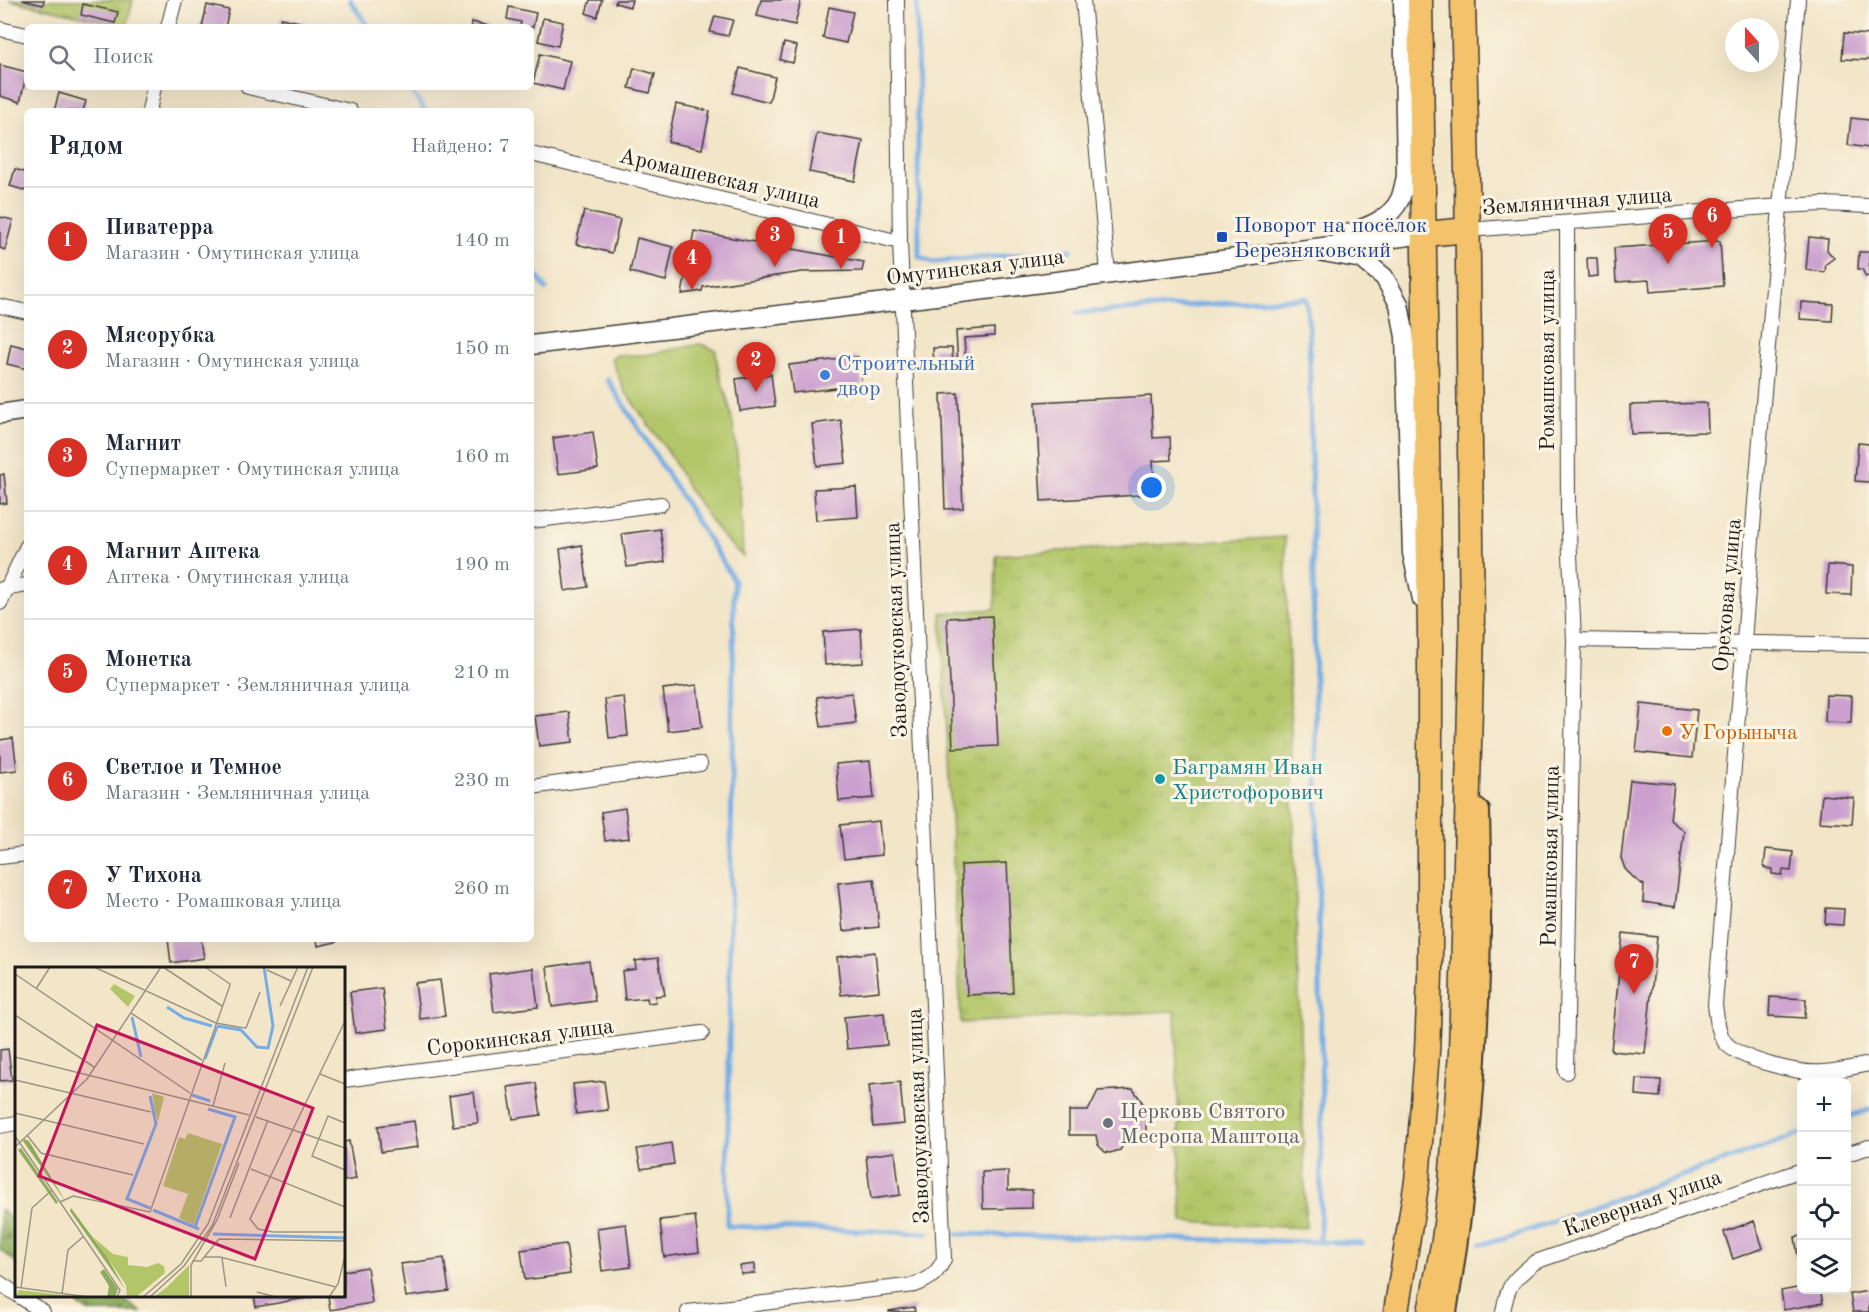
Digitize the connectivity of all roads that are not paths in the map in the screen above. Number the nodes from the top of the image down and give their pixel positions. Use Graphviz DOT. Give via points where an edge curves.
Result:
graph roads {
  1 [pos="175,0"];
  2 [pos="897,0"];
  3 [pos="1083,0"];
  4 [pos="1403,0"];
  5 [pos="1420,0"];
  6 [pos="1463,0"];
  7 [pos="1798,0"];
  8 [pos="169,24"];
  9 [pos="0,29"];
  10 [pos="24,34"];
  11 [pos="153,90"];
  12 [pos="261,90"];
  13 [pos="149,108"];
  14 [pos="337,108"];
  15 [pos="534,155"];
  16 [pos="1781,206"];
  17 [pos="1869,206"];
  18 [pos="1567,224"];
  19 [pos="1468,230"];
  20 [pos="1425,234"];
  21 [pos="900,242"];
  22 [pos="1304,249"];
  23 [pos="1108,273"];
  24 [pos="902,299"];
  25 [pos="0,306"];
  26 [pos="24,311"];
  27 [pos="534,345"];
  28 [pos="24,410"];
  29 [pos="0,414"];
  30 [pos="661,504"];
  31 [pos="534,521"];
  32 [pos="24,551"];
  33 [pos="24,585"];
  34 [pos="4,588"];
  35 [pos="0,603"];
  36 [pos="1472,631"];
  37 [pos="1430,634"];
  38 [pos="1574,640"];
  39 [pos="1744,643"];
  40 [pos="1869,645"];
  41 [pos="700,764"];
  42 [pos="534,787"];
  43 [pos="24,854"];
  44 [pos="0,857"];
  45 [pos="702,1033"];
  46 [pos="1869,1064"];
  47 [pos="1566,1072"];
  48 [pos="345,1080"];
  49 [pos="15,1123"];
  50 [pos="0,1126"];
  51 [pos="1869,1147"];
  52 [pos="1851,1152"];
  53 [pos="1797,1172"];
  54 [pos="0,1283"];
  55 [pos="15,1293"];
  56 [pos="21,1297"];
  57 [pos="43,1312"];
  58 [pos="688,1312"];
  59 [pos="1396,1312"];
  60 [pos="1430,1312"];
  61 [pos="1445,1312"];
  62 [pos="1503,1312"];
  1 -- 8 [label="street"];
  2 -- 21 [label="street, Заводоуковская улица"];
  3 -- 23 [label="street"];
  4 -- 22 [label="street" via="1406,177 1399,201 1384,218 1364,229"];
  5 -- 20 [label="highway"];
  6 -- 19 [label="highway"];
  7 -- 16 [label="street, Ореховая улица"];
  9 -- 10 [label="street"];
  11 -- 13 [label="street"];
  12 -- 14 [label="street"];
  15 -- 21 [label="street, Аромашевская улица"];
  16 -- 17 [label="street, Земляничная улица"];
  16 -- 18 [label="street, Земляничная улица"];
  16 -- 39 [label="street, Ореховая улица"];
  18 -- 19 [label="street, Земляничная улица"];
  18 -- 38 [label="street, Ромашковая улица" via="1568,512"];
  19 -- 20 [label="highway"];
  19 -- 36 [label="highway"];
  20 -- 22 [label="street, Омутинская улица"];
  20 -- 37 [label="highway"];
  21 -- 24 [label="street, Заводоуковская улица"];
  22 -- 23 [label="street, Омутинская улица"];
  22 -- 37 [label="street" via="1362,259 1384,277 1399,304 1405,337 1412,553"];
  23 -- 24 [label="street, Омутинская улица"];
  24 -- 27 [label="street, Омутинская улица"];
  24 -- 58 [label="street, Заводоуковская улица" via="944,1258 933,1276 915,1285"];
  25 -- 26 [label="street"];
  28 -- 29 [label="street"];
  30 -- 31 [label="street"];
  32 -- 34 [label="street"];
  33 -- 34 [label="street"];
  34 -- 35 [label="street"];
  36 -- 60 [label="highway" via="1461,1053 1451,1184"];
  36 -- 61 [label="main road" via="1479,872 1476,1052 1464,1185"];
  37 -- 59 [label="highway" via="1427,1052 1417,1181"];
  38 -- 39 [label="street"];
  38 -- 47 [label="street, Ромашковая улица"];
  39 -- 40 [label="street"];
  39 -- 46 [label="street, Ореховая улица" via="1715,1005 1717,1023 1732,1049 1750,1058 1802,1072"];
  41 -- 42 [label="street"];
  43 -- 44 [label="street"];
  45 -- 48 [label="street, Сорокинская улица"];
  49 -- 50 [label="street"];
  51 -- 52 [label="street"];
  53 -- 62 [label="street, Клеверная улица" via="1535,1262 1507,1291"];
  54 -- 55 [label="street"];
  56 -- 57 [label="street"];
}
